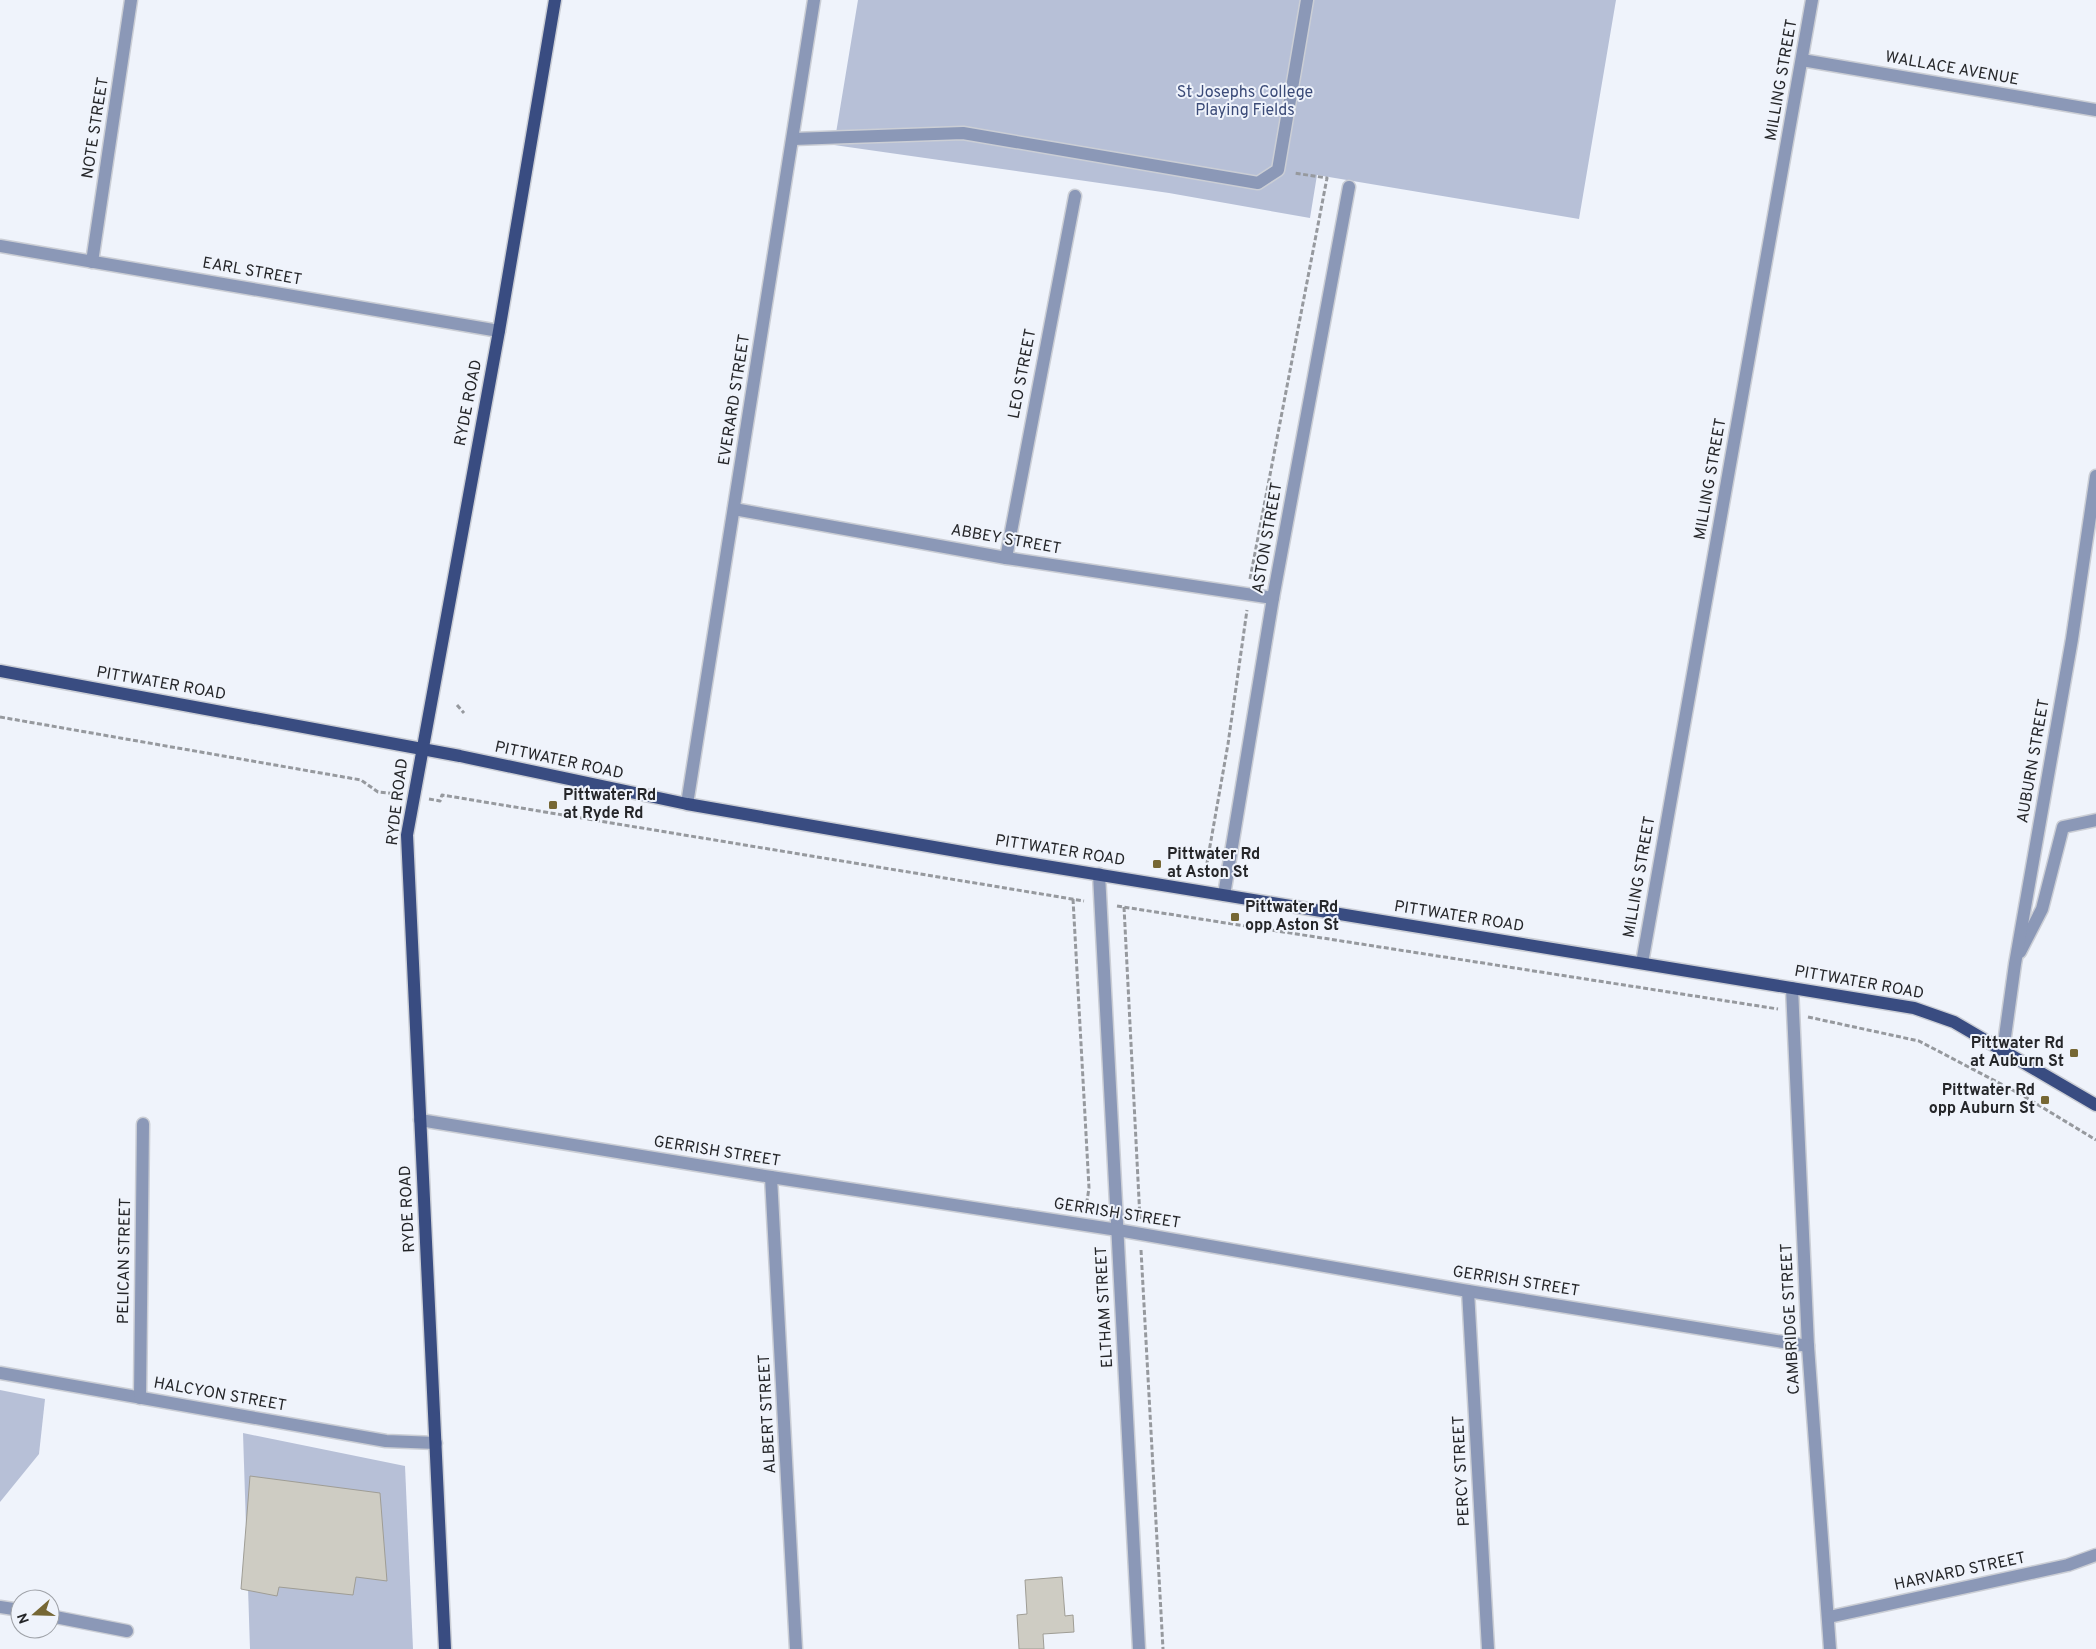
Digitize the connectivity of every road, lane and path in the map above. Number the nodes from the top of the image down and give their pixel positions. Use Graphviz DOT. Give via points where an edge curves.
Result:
graph roads {
  1 [pos="131,0"];
  2 [pos="556,0"];
  3 [pos="814,0"];
  4 [pos="1307,0"];
  5 [pos="1812,0"];
  6 [pos="1802,60"];
  7 [pos="2096,110"];
  8 [pos="793,139"];
  9 [pos="1278,170"];
  10 [pos="1349,187"];
  11 [pos="1075,196"];
  12 [pos="0,246"];
  13 [pos="92,262"];
  14 [pos="499,331"];
  15 [pos="2096,476"];
  16 [pos="734,508"];
  17 [pos="1006,558"];
  18 [pos="1248,594"];
  19 [pos="1273,598"];
  20 [pos="0,671"];
  21 [pos="458,706"];
  22 [pos="464,713"];
  23 [pos="0,717"];
  24 [pos="421,750"];
  25 [pos="378,792"];
  26 [pos="442,795"];
  27 [pos="687,804"];
  28 [pos="2096,820"];
  29 [pos="1208,863"];
  30 [pos="1099,874"];
  31 [pos="1224,895"];
  32 [pos="1642,963"];
  33 [pos="2015,964"];
  34 [pos="1792,988"];
  35 [pos="1771,1008"];
  36 [pos="1818,1019"];
  37 [pos="2003,1051"];
  38 [pos="2096,1104"];
  39 [pos="420,1120"];
  40 [pos="143,1124"];
  41 [pos="2096,1140"];
  42 [pos="772,1177"];
  43 [pos="1087,1201"];
  44 [pos="1118,1230"];
  45 [pos="1140,1234"];
  46 [pos="1468,1291"];
  47 [pos="1808,1346"];
  48 [pos="0,1373"];
  49 [pos="140,1398"];
  50 [pos="436,1443"];
  51 [pos="2096,1555"];
  52 [pos="1829,1617"];
  53 [pos="60,1618"];
  54 [pos="127,1631"];
  55 [pos="445,1649"];
  56 [pos="796,1649"];
  57 [pos="1139,1649"];
  58 [pos="1163,1649"];
  59 [pos="1488,1649"];
  60 [pos="1830,1649"];
  1 -- 13 [label="street, NOTE STREET"];
  2 -- 14 [label="main road, RYDE ROAD"];
  3 -- 8 [label="street, EVERARD STREET"];
  4 -- 9 [label="street"];
  5 -- 6 [label="street, MILLING STREET"];
  6 -- 7 [label="street, WALLACE AVENUE"];
  6 -- 32 [label="street, MILLING STREET"];
  8 -- 9 [label="street" via="963,133 1258,183"];
  8 -- 16 [label="street, EVERARD STREET"];
  9 -- 18 [label="path" via="1327,178"];
  10 -- 19 [label="street, ASTON STREET"];
  11 -- 17 [label="street, LEO STREET"];
  12 -- 13 [label="street, EARL STREET"];
  13 -- 14 [label="street, EARL STREET"];
  14 -- 24 [label="main road, RYDE ROAD"];
  15 -- 33 [label="street, AUBURN STREET" via="2072,639"];
  16 -- 17 [label="street, ABBEY STREET"];
  16 -- 27 [label="street, EVERARD STREET"];
  17 -- 18 [label="street, ABBEY STREET"];
  18 -- 19 [label="street, ABBEY STREET"];
  18 -- 29 [label="path" via="1247,622"];
  19 -- 31 [label="street, ASTON STREET"];
  20 -- 24 [label="main road, PITTWATER ROAD"];
  21 -- 22 [label="path"];
  23 -- 25 [label="path" via="361,780"];
  24 -- 27 [label="main road, PITTWATER ROAD"];
  24 -- 39 [label="main road, RYDE ROAD" via="407,836"];
  26 -- 43 [label="path" via="1075,900 1089,1188"];
  27 -- 30 [label="main road, PITTWATER ROAD"];
  28 -- 33 [label="street" via="2063,827 2042,909"];
  30 -- 31 [label="main road, PITTWATER ROAD"];
  30 -- 44 [label="street, ELTHAM STREET"];
  31 -- 32 [label="main road, PITTWATER ROAD"];
  32 -- 34 [label="main road, PITTWATER ROAD"];
  33 -- 37 [label="street, AUBURN STREET"];
  34 -- 37 [label="main road, PITTWATER ROAD" via="1914,1008 1954,1022"];
  34 -- 47 [label="street, CAMBRIDGE STREET"];
  35 -- 45 [label="path" via="1124,907"];
  36 -- 41 [label="path" via="1919,1041 2022,1095"];
  37 -- 38 [label="main road, PITTWATER ROAD"];
  39 -- 42 [label="street, GERRISH STREET"];
  39 -- 50 [label="main road, RYDE ROAD"];
  40 -- 49 [label="street, PELICAN STREET"];
  42 -- 44 [label="street, GERRISH STREET"];
  42 -- 56 [label="street, ALBERT STREET"];
  44 -- 45 [label="street, GERRISH STREET"];
  44 -- 57 [label="street, ELTHAM STREET"];
  45 -- 46 [label="street, GERRISH STREET"];
  45 -- 58 [label="path"];
  46 -- 47 [label="street, GERRISH STREET"];
  46 -- 59 [label="street, PERCY STREET"];
  47 -- 52 [label="street, CAMBRIDGE STREET"];
  48 -- 49 [label="street, HALCYON STREET"];
  49 -- 50 [label="street, HALCYON STREET" via="386,1441"];
  50 -- 55 [label="main road, RYDE ROAD"];
  51 -- 52 [label="street, HARVARD STREET" via="2068,1565"];
  52 -- 60 [label="street, CAMBRIDGE STREET"];
  53 -- 54 [label="street"];
}
